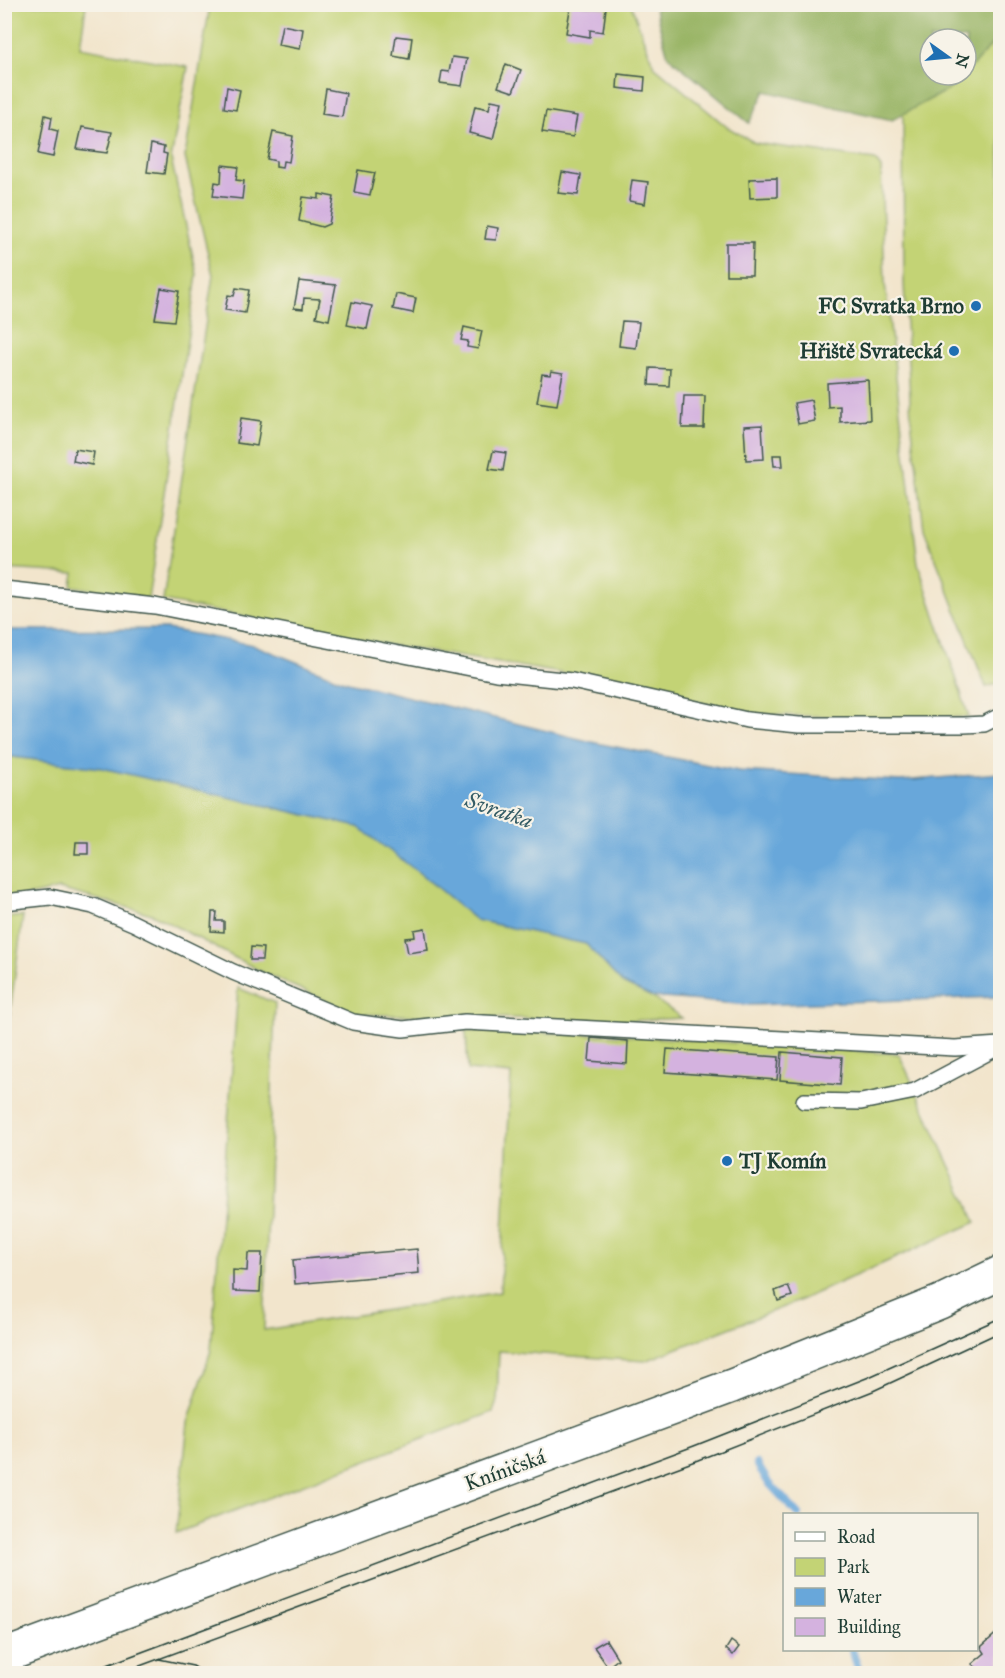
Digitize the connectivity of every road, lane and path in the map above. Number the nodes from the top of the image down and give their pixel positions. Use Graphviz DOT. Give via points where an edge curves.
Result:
graph roads {
  1 [pos="4,589"];
  2 [pos="1000,716"];
  3 [pos="4,902"];
  4 [pos="1000,1046"];
  5 [pos="804,1101"];
  6 [pos="1000,1273"];
  7 [pos="4,1656"];
  1 -- 2 [label="lane" via="155,606 496,673 572,681 747,720 799,725 964,725 984,724"];
  3 -- 4 [label="lane" via="50,897 93,906 352,1022 403,1029 465,1022 955,1048"];
  4 -- 5 [label="lane" via="915,1091 861,1102"];
  6 -- 7 [label="main road, Kníničská" via="940,1302 732,1386"];
}
